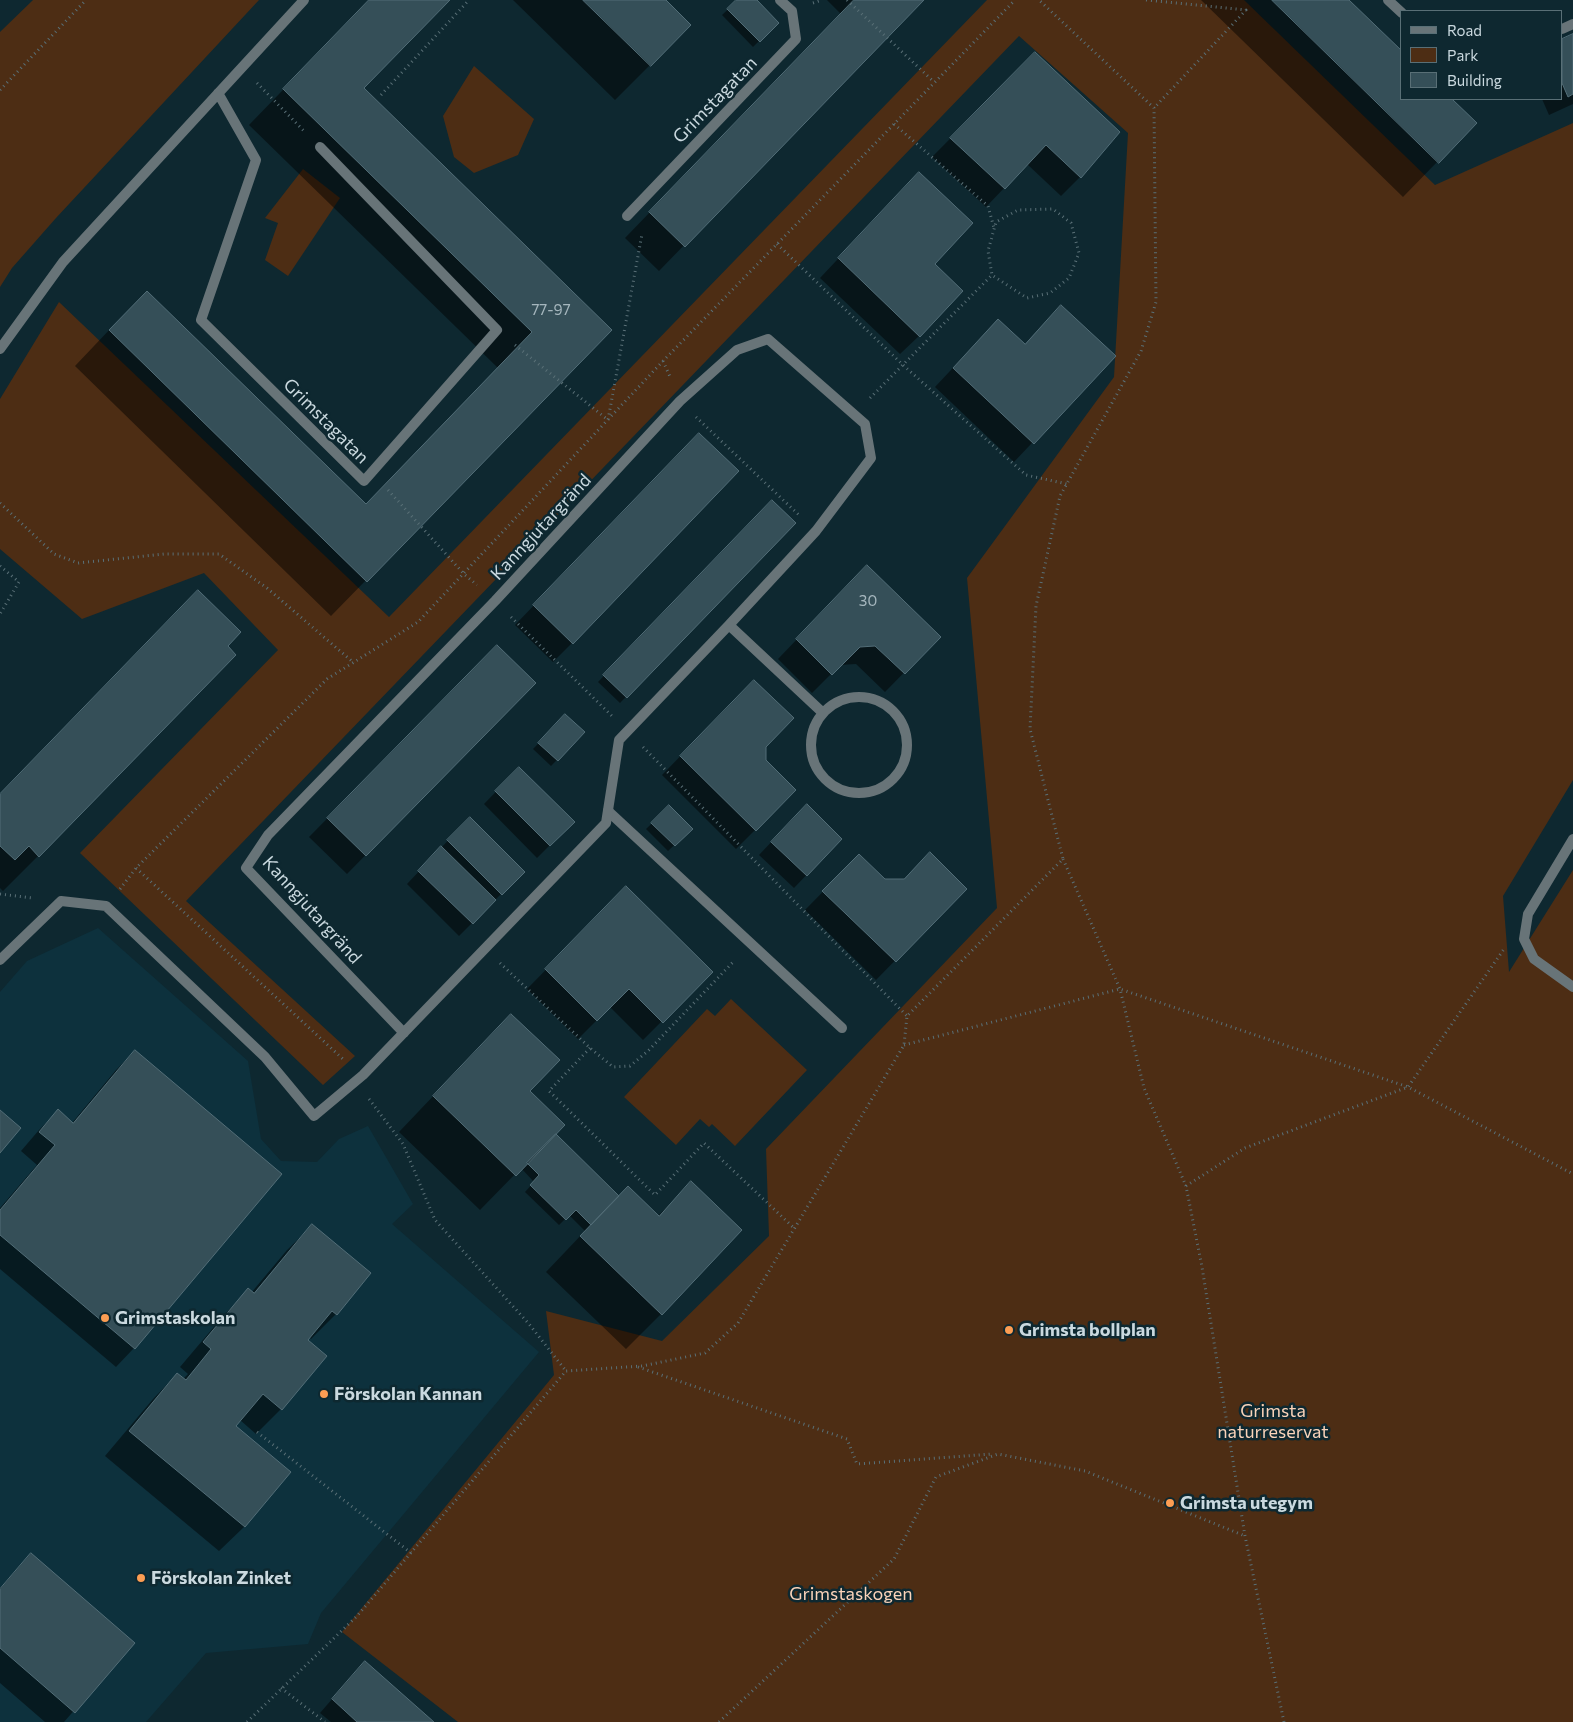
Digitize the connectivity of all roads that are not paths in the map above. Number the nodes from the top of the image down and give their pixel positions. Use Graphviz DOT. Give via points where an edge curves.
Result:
graph roads {
  1 [pos="304,0"];
  2 [pos="780,0"];
  3 [pos="1388,0"];
  4 [pos="1400,11"];
  5 [pos="218,93"];
  6 [pos="320,147"];
  7 [pos="627,216"];
  8 [pos="0,349"];
  9 [pos="729,625"];
  10 [pos="823,713"];
  11 [pos="608,811"];
  12 [pos="1573,839"];
  13 [pos="0,960"];
  14 [pos="1573,987"];
  15 [pos="842,1028"];
  16 [pos="404,1033"];
  1 -- 5 [label="street"];
  2 -- 7 [label="street, Grimstagatan" via="792,11 796,39"];
  3 -- 4 [label="street"];
  5 -- 6 [label="street, Grimstagatan" via="256,160 201,320 364,482 497,330"];
  5 -- 8 [label="street" via="63,262"];
  9 -- 10 [label="street"];
  9 -- 11 [label="street, Kanngjutargränd" via="618,740"];
  9 -- 16 [label="street, Kanngjutargränd" via="816,531 871,458 865,424 768,339 737,350 680,401 495,601 268,835 246,868"];
  10 -- 10 [label="street" via="810,744 813,761 821,776 834,787 850,793 867,794 883,788 896,777 905,763 908,746 897,714 869,697 852,697 836,702"];
  11 -- 15 [label="street"];
  11 -- 16 [label="street, Kanngjutargränd" via="606,823"];
  12 -- 14 [label="street" via="1528,914 1524,939 1534,959"];
  13 -- 16 [label="street, Kanngjutargränd" via="61,901 106,906 265,1057 314,1116"];
}
